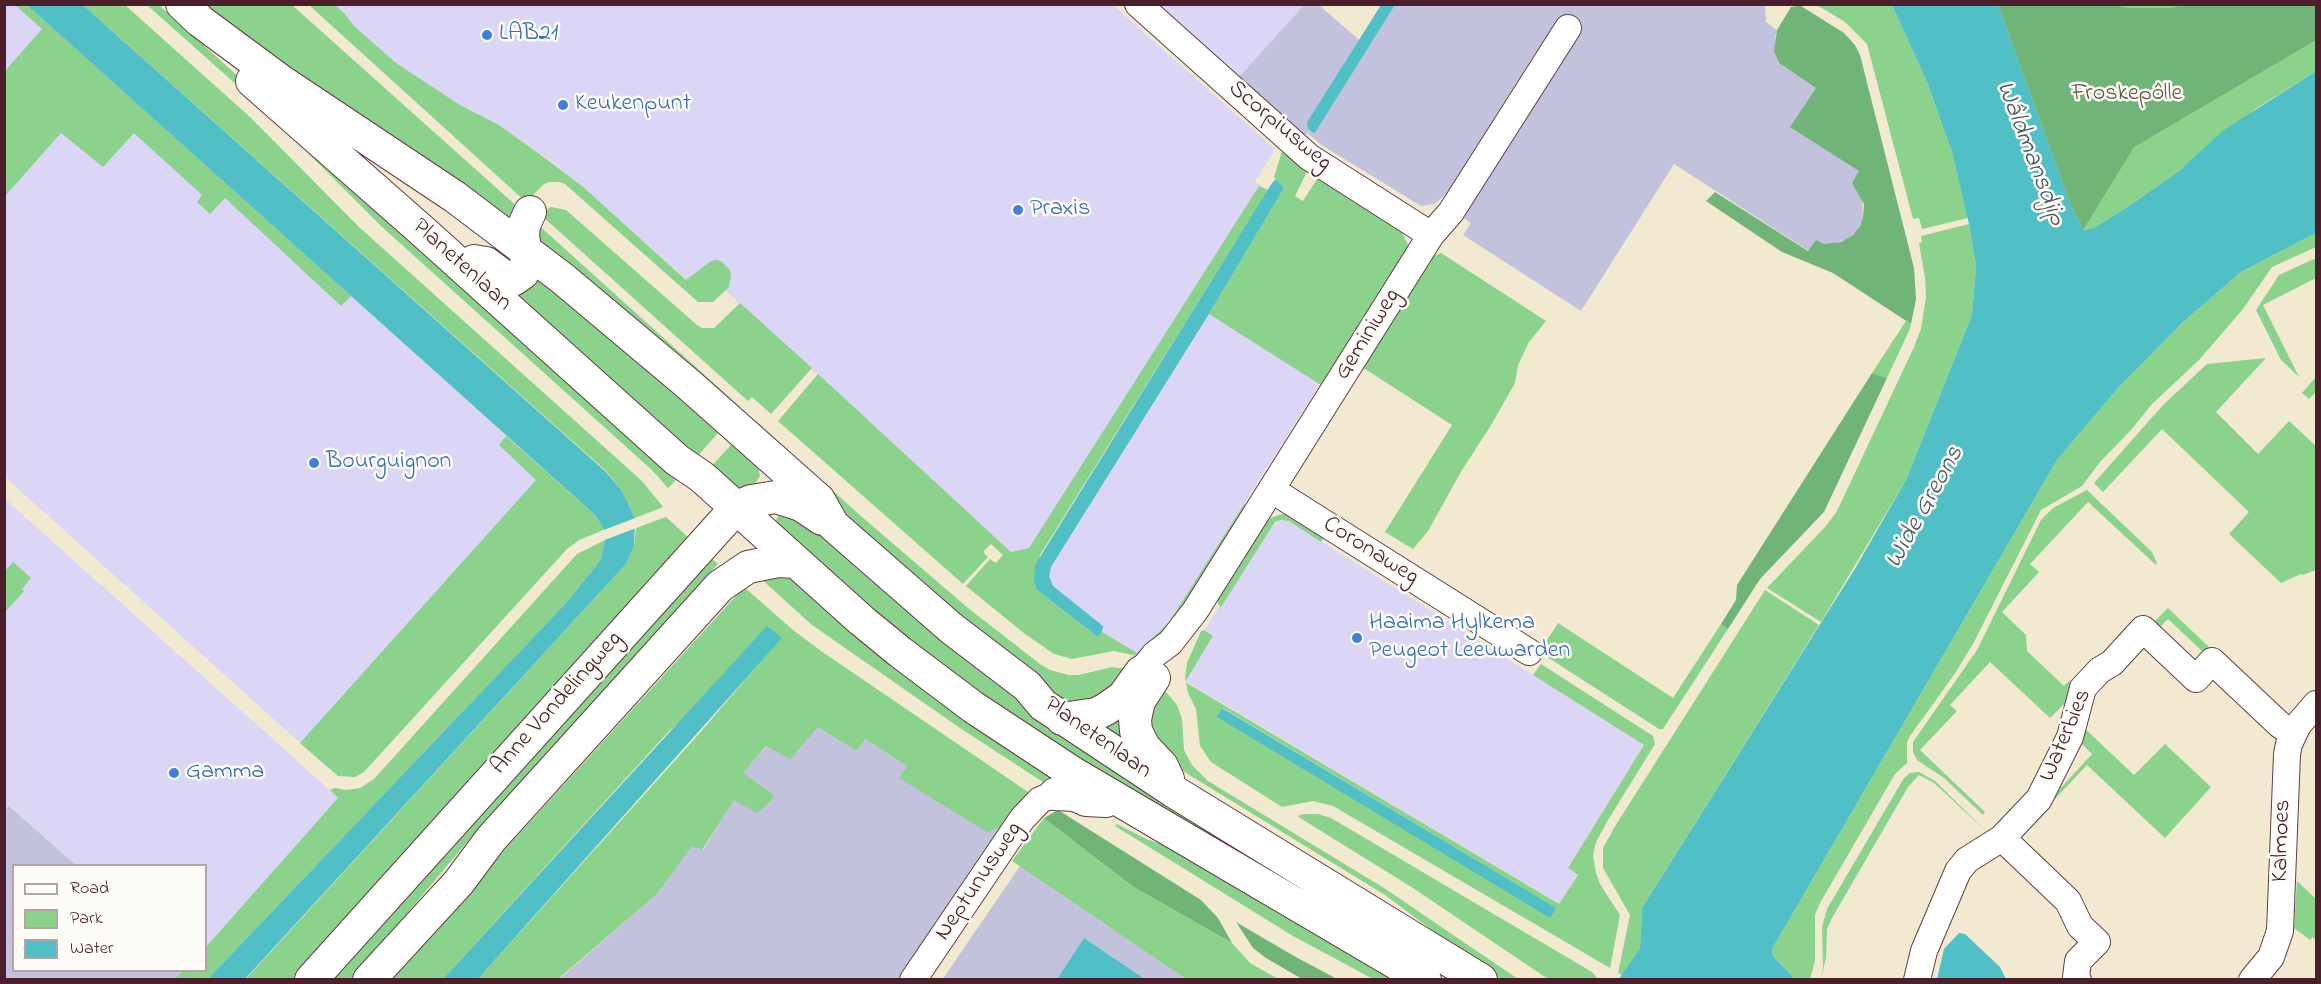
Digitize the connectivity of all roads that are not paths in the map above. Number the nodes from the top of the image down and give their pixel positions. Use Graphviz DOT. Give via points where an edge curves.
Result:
graph roads {
  1 [pos="166,4"];
  2 [pos="182,4"];
  3 [pos="1138,4"];
  4 [pos="1568,27"];
  5 [pos="455,197"];
  6 [pos="395,206"];
  7 [pos="1431,235"];
  8 [pos="524,249"];
  9 [pos="452,258"];
  10 [pos="756,444"];
  11 [pos="677,460"];
  12 [pos="1272,490"];
  13 [pos="771,497"];
  14 [pos="746,518"];
  15 [pos="832,525"];
  16 [pos="695,553"];
  17 [pos="796,562"];
  18 [pos="720,586"];
  19 [pos="1529,652"];
  20 [pos="1148,674"];
  21 [pos="2316,704"];
  22 [pos="1062,719"];
  23 [pos="2294,733"];
  24 [pos="1173,791"];
  25 [pos="1055,794"];
  26 [pos="1122,802"];
  27 [pos="2002,838"];
  28 [pos="311,980"];
  29 [pos="369,980"];
  30 [pos="913,980"];
  31 [pos="1425,980"];
  32 [pos="1481,980"];
  33 [pos="1917,980"];
  34 [pos="2078,980"];
  35 [pos="2252,980"];
  1 -- 6 [label="main road, Planetenlaan"];
  2 -- 5 [label="main road, Planetenlaan" via="281,81"];
  3 -- 7 [label="street, Scorpiusweg" via="1309,157"];
  4 -- 7 [label="street, Geminiweg" via="1451,212"];
  5 -- 6 [label="main road" via="407,182 394,191"];
  5 -- 8 [label="main road, Planetenlaan"];
  6 -- 9 [label="main road, Planetenlaan"];
  7 -- 12 [label="street, Geminiweg"];
  8 -- 9 [label="main road" via="526,268 513,280 504,278 486,263"];
  8 -- 10 [label="main road, Planetenlaan" via="639,341"];
  9 -- 11 [label="main road, Planetenlaan"];
  10 -- 13 [label="main road, Planetenlaan" via="770,477"];
  10 -- 15 [label="main road, Planetenlaan" via="819,500"];
  11 -- 14 [label="main road, Planetenlaan" via="702,477"];
  11 -- 16 [label="main road" via="703,514 702,536"];
  12 -- 19 [label="street, Coronaweg"];
  12 -- 20 [label="street, Geminiweg" via="1195,611 1170,643 1166,660"];
  13 -- 14 [label="main road, Anne Vondelingweg" via="751,501"];
  13 -- 15 [label="main road" via="801,505"];
  14 -- 16 [label="main road, Anne Vondelingweg"];
  14 -- 17 [label="main road, Planetenlaan"];
  14 -- 18 [label="main road"];
  15 -- 22 [label="main road, Planetenlaan"];
  16 -- 28 [label="main road, Anne Vondelingweg"];
  17 -- 18 [label="main road" via="748,567"];
  17 -- 26 [label="main road, Planetenlaan" via="869,627 973,707"];
  18 -- 29 [label="main road, Anne Vondelingweg"];
  20 -- 22 [label="main road" via="1106,709"];
  20 -- 24 [label="main road" via="1135,719 1136,731 1144,747 1162,765"];
  21 -- 23 [label="street, Kalmoes"];
  22 -- 24 [label="main road, Planetenlaan"];
  23 -- 27 [label="street, Waterbies" via="2280,725 2212,661 2196,679 2143,629 2083,688 2070,737 2039,799"];
  23 -- 35 [label="street, Kalmoes" via="2287,754 2280,931 2271,957"];
  24 -- 32 [label="main road, Planetenlaan"];
  25 -- 26 [label="main road"];
  25 -- 30 [label="street, Neptunusweg" via="1040,800 1022,819"];
  26 -- 31 [label="main road, Planetenlaan"];
  27 -- 33 [label="street, Waterbies" via="1967,860 1958,871 1924,951"];
  27 -- 34 [label="street" via="2068,902 2080,926 2097,942 2078,961"];
}
